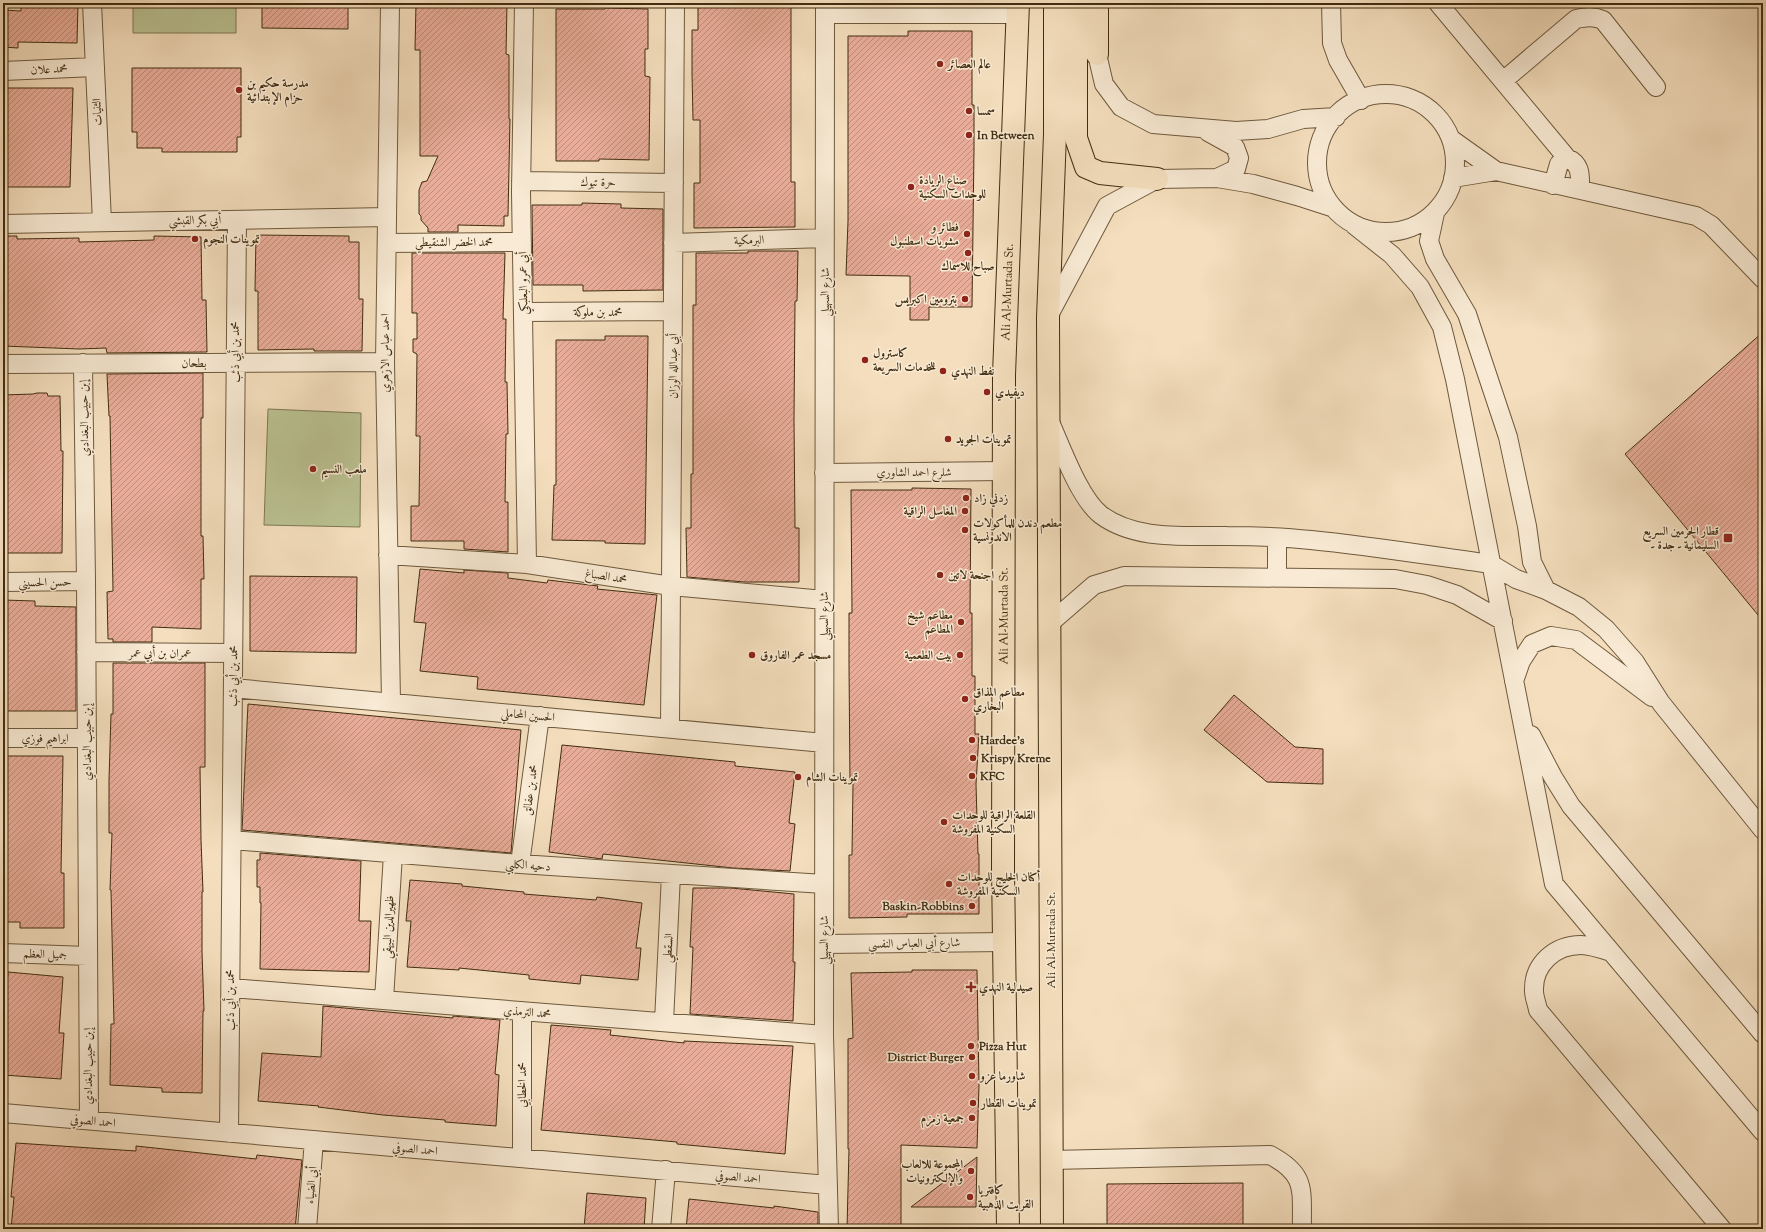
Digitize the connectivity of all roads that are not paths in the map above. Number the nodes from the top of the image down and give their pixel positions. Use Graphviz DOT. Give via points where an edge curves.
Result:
graph roads {
  1 [pos="92,3"];
  2 [pos="390,3"];
  3 [pos="524,3"];
  4 [pos="675,3"];
  5 [pos="1055,3"];
  6 [pos="1076,3"];
  7 [pos="1097,3"];
  8 [pos="1331,3"];
  9 [pos="1438,3"];
  10 [pos="825,8"];
  11 [pos="1018,9"];
  12 [pos="1097,54"];
  13 [pos="95,67"];
  14 [pos="3,71"];
  15 [pos="1503,80"];
  16 [pos="1656,88"];
  17 [pos="1361,100"];
  18 [pos="1336,117"];
  19 [pos="1201,128"];
  20 [pos="1451,139"];
  21 [pos="1567,158"];
  22 [pos="1496,171"];
  23 [pos="1157,178"];
  24 [pos="1217,178"];
  25 [pos="1453,178"];
  26 [pos="521,181"];
  27 [pos="674,182"];
  28 [pos="1553,185"];
  29 [pos="1580,190"];
  30 [pos="1331,207"];
  31 [pos="1436,213"];
  32 [pos="387,217"];
  33 [pos="237,220"];
  34 [pos="102,222"];
  35 [pos="3,224"];
  36 [pos="1354,225"];
  37 [pos="825,238"];
  38 [pos="522,242"];
  39 [pos="387,243"];
  40 [pos="673,243"];
  41 [pos="1763,279"];
  42 [pos="673,311"];
  43 [pos="523,312"];
  44 [pos="1048,318"];
  45 [pos="385,362"];
  46 [pos="83,363"];
  47 [pos="235,363"];
  48 [pos="3,364"];
  49 [pos="1048,417"];
  50 [pos="1004,471"];
  51 [pos="824,472"];
  52 [pos="1277,538"];
  53 [pos="388,555"];
  54 [pos="527,564"];
  55 [pos="1491,564"];
  56 [pos="1277,578"];
  57 [pos="86,581"];
  58 [pos="3,582"];
  59 [pos="671,586"];
  60 [pos="1546,590"];
  61 [pos="824,600"];
  62 [pos="1503,621"];
  63 [pos="1049,624"];
  64 [pos="86,652"];
  65 [pos="233,653"];
  66 [pos="1514,681"];
  67 [pos="233,688"];
  68 [pos="390,702"];
  69 [pos="1661,703"];
  70 [pos="540,716"];
  71 [pos="1521,717"];
  72 [pos="670,728"];
  73 [pos="3,738"];
  74 [pos="87,738"];
  75 [pos="824,743"];
  76 [pos="1763,830"];
  77 [pos="232,840"];
  78 [pos="393,854"];
  79 [pos="520,864"];
  80 [pos="672,874"];
  81 [pos="824,884"];
  82 [pos="1004,942"];
  83 [pos="824,944"];
  84 [pos="1611,952"];
  85 [pos="3,953"];
  86 [pos="88,956"];
  87 [pos="230,988"];
  88 [pos="384,1000"];
  89 [pos="522,1011"];
  90 [pos="664,1022"];
  91 [pos="1763,1034"];
  92 [pos="824,1035"];
  93 [pos="3,1113"];
  94 [pos="88,1120"];
  95 [pos="1763,1132"];
  96 [pos="229,1133"];
  97 [pos="314,1140"];
  98 [pos="522,1158"];
  99 [pos="1052,1160"];
  100 [pos="666,1170"];
  101 [pos="828,1185"];
  102 [pos="307,1229"];
  103 [pos="661,1229"];
  104 [pos="829,1229"];
  105 [pos="1008,1229"];
  106 [pos="1052,1229"];
  107 [pos="1302,1229"];
  108 [pos="1722,1229"];
  1 -- 13 [label="street, الثنيات"];
  2 -- 32 [label="street, احمد عباس الازهري"];
  3 -- 26 [label="street, أبي عمرو البعلبكي"];
  4 -- 27 [label="street, أبي عبدالله الوزان"];
  5 -- 44 [label="main road, Ali Al-Murtada St." via="1055,134"];
  6 -- 23 [label="main road" via="1076,138 1086,167 1100,173"];
  7 -- 12 [label="main road"];
  8 -- 17 [label="street" via="1332,42 1338,60"];
  9 -- 15 [label="street"];
  10 -- 11 [label="street"];
  10 -- 37 [label="street, شارع السهيلي"];
  11 -- 50 [label="main road, Ali Al-Murtada St." via="1004,375"];
  12 -- 19 [label="street" via="1104,84 1121,108 1153,124"];
  13 -- 14 [label="street, محمد علان"];
  13 -- 34 [label="street, الثنيات"];
  15 -- 16 [label="street" via="1576,19 1596,17 1603,20"];
  15 -- 21 [label="street"];
  17 -- 18 [label="street" via="1348,104"];
  17 -- 20 [label="street" via="1376,94 1405,96 1431,109 1449,132"];
  18 -- 19 [label="street" via="1303,119 1268,129 1236,131"];
  18 -- 30 [label="street" via="1328,125 1317,152 1318,181"];
  19 -- 24 [label="street" via="1235,147 1239,158 1236,169"];
  20 -- 22 [label="street"];
  20 -- 25 [label="street" via="1456,160"];
  21 -- 28 [label="street" via="1560,164"];
  21 -- 29 [label="street" via="1578,167"];
  22 -- 25 [label="street"];
  22 -- 28 [label="street"];
  23 -- 24 [label="street"];
  23 -- 44 [label="street" via="1107,206"];
  24 -- 30 [label="street" via="1254,184"];
  25 -- 31 [label="street" via="1452,189"];
  26 -- 27 [label="street, حرة تبوك"];
  26 -- 38 [label="street, أبي عمرو البعلبكي"];
  27 -- 40 [label="street, أبي عبدالله الوزان"];
  28 -- 29 [label="street"];
  29 -- 41 [label="street" via="1696,216 1711,225"];
  30 -- 36 [label="street"];
  31 -- 36 [label="street" via="1411,229 1382,233"];
  31 -- 60 [label="street" via="1429,241 1435,259 1467,314 1501,415 1513,459 1532,562"];
  32 -- 33 [label="street, أبي بكر القبشي"];
  32 -- 39 [label="street, احمد عباس الازهري"];
  33 -- 34 [label="street, أبي بكر القبشي"];
  33 -- 47 [label="street, محمد بن أبي ذئب"];
  34 -- 35 [label="street, أبي بكر القبشي"];
  36 -- 55 [label="street" via="1392,255 1420,287 1442,327 1455,379"];
  37 -- 40 [label="street, البرمكية"];
  37 -- 51 [label="street, شارع السهيلي"];
  38 -- 39 [label="street, محمد الخضر الشنقيطي"];
  38 -- 43 [label="street, أبي عمرو البعلبكي"];
  39 -- 45 [label="street, احمد عباس الازهري"];
  40 -- 42 [label="street, أبي عبدالله الوزان"];
  42 -- 43 [label="street, محمد بن ملوكة"];
  42 -- 59 [label="street, أبي عبدالله الوزان"];
  43 -- 54 [label="street, أبي عمرو البعلبكي"];
  44 -- 49 [label="main road, Ali Al-Murtada St."];
  45 -- 47 [label="street, بطحان"];
  45 -- 53 [label="street, احمد عباس الازهري"];
  46 -- 47 [label="street, بطحان"];
  46 -- 48 [label="street, بطحان"];
  46 -- 57 [label="street, إبن حبيب البغدادي"];
  47 -- 65 [label="street, محمد بن أبي ذئب"];
  49 -- 52 [label="street" via="1085,499 1100,514 1118,525 1138,532 1161,535"];
  49 -- 63 [label="main road, Ali Al-Murtada St."];
  50 -- 51 [label="street, شلرع احمد الشاوري"];
  50 -- 82 [label="main road, Ali Al-Murtada St."];
  51 -- 61 [label="street, شارع السهيلي"];
  52 -- 55 [label="street" via="1319,541"];
  52 -- 56 [label="street"];
  53 -- 54 [label="street, محمد الصباغ"];
  53 -- 68 [label="street, احمد عباس الازهري"];
  54 -- 59 [label="street, محمد الصباغ"];
  55 -- 60 [label="street" via="1516,579"];
  55 -- 62 [label="street"];
  56 -- 62 [label="street" via="1395,579 1427,585 1457,595"];
  56 -- 63 [label="street" via="1124,576 1094,585"];
  57 -- 58 [label="street, حسن الحسيني"];
  57 -- 64 [label="street, إبن حبيب البغدادي"];
  59 -- 61 [label="street, محمد الصباغ"];
  59 -- 72 [label="street, أبي عبدالله الوزان"];
  60 -- 69 [label="street" via="1579,607 1606,629 1635,662"];
  61 -- 75 [label="street, شارع السهيلي"];
  62 -- 66 [label="street"];
  63 -- 99 [label="main road, Ali Al-Murtada St."];
  64 -- 65 [label="street, عمران بن أبي عمر"];
  64 -- 74 [label="street, إبن حبيب البغدادي"];
  65 -- 67 [label="street, محمد بن أبي ذئب"];
  66 -- 69 [label="street" via="1521,661 1532,644 1552,636 1576,640"];
  66 -- 71 [label="street"];
  67 -- 68 [label="street, الحسين المحاملي"];
  67 -- 77 [label="street, محمد بن أبي ذئب"];
  68 -- 70 [label="street, الحسين المحاملي"];
  69 -- 76 [label="street"];
  70 -- 72 [label="street, الحسين المحاملي"];
  70 -- 79 [label="street, محمد بن عفالق"];
  71 -- 84 [label="street" via="1554,884"];
  71 -- 91 [label="street" via="1571,806"];
  72 -- 75 [label="street, الحسين المحاملي"];
  73 -- 74 [label="street, ابراهيم فوزي"];
  74 -- 86 [label="street, إبن حبيب البغدادي"];
  75 -- 81 [label="street, شارع السهيلي"];
  77 -- 78 [label="street, دحيه الكلبي"];
  77 -- 87 [label="street, محمد بن أبي ذئب"];
  78 -- 79 [label="street, دحيه الكلبي"];
  78 -- 88 [label="street, ظهيرالدين البيهقي"];
  79 -- 80 [label="street, دحيه الكلبي"];
  80 -- 81 [label="street, دحيه الكلبي"];
  80 -- 90 [label="street, السقطي"];
  81 -- 83 [label="street, شارع السهيلي"];
  82 -- 83 [label="street, شارع أبي العباس النفسي"];
  82 -- 105 [label="main road, Ali Al-Murtada St."];
  83 -- 92 [label="street, شارع السهيلي"];
  84 -- 95 [label="street"];
  84 -- 108 [label="street" via="1582,945 1558,949 1544,961 1536,975 1534,991 1538,1010"];
  85 -- 86 [label="street, جميل العظم"];
  86 -- 94 [label="street, إبن حبيب البغدادي"];
  87 -- 88 [label="street, محمد الترمذي"];
  87 -- 96 [label="street, محمد بن أبي ذئب"];
  88 -- 89 [label="street, محمد الترمذي"];
  89 -- 90 [label="street, محمد الترمذي"];
  89 -- 98 [label="street, محمد الخطابي"];
  90 -- 92 [label="street, محمد الترمذي"];
  92 -- 101 [label="street, شارع السهيلي"];
  93 -- 94 [label="street, احمد الصوفي"];
  94 -- 96 [label="street, احمد الصوفي"];
  96 -- 97 [label="street, احمد الصوفي"];
  97 -- 98 [label="street, احمد الصوفي"];
  97 -- 102 [label="street, أبي الضياء"];
  98 -- 100 [label="street, احمد الصوفي"];
  99 -- 106 [label="main road, Ali Al-Murtada St."];
  99 -- 107 [label="street" via="1270,1155 1285,1163 1296,1174 1301,1187"];
  100 -- 101 [label="street, احمد الصوفي"];
  100 -- 103 [label="street"];
  101 -- 104 [label="street, شارع السهيلي"];
}
